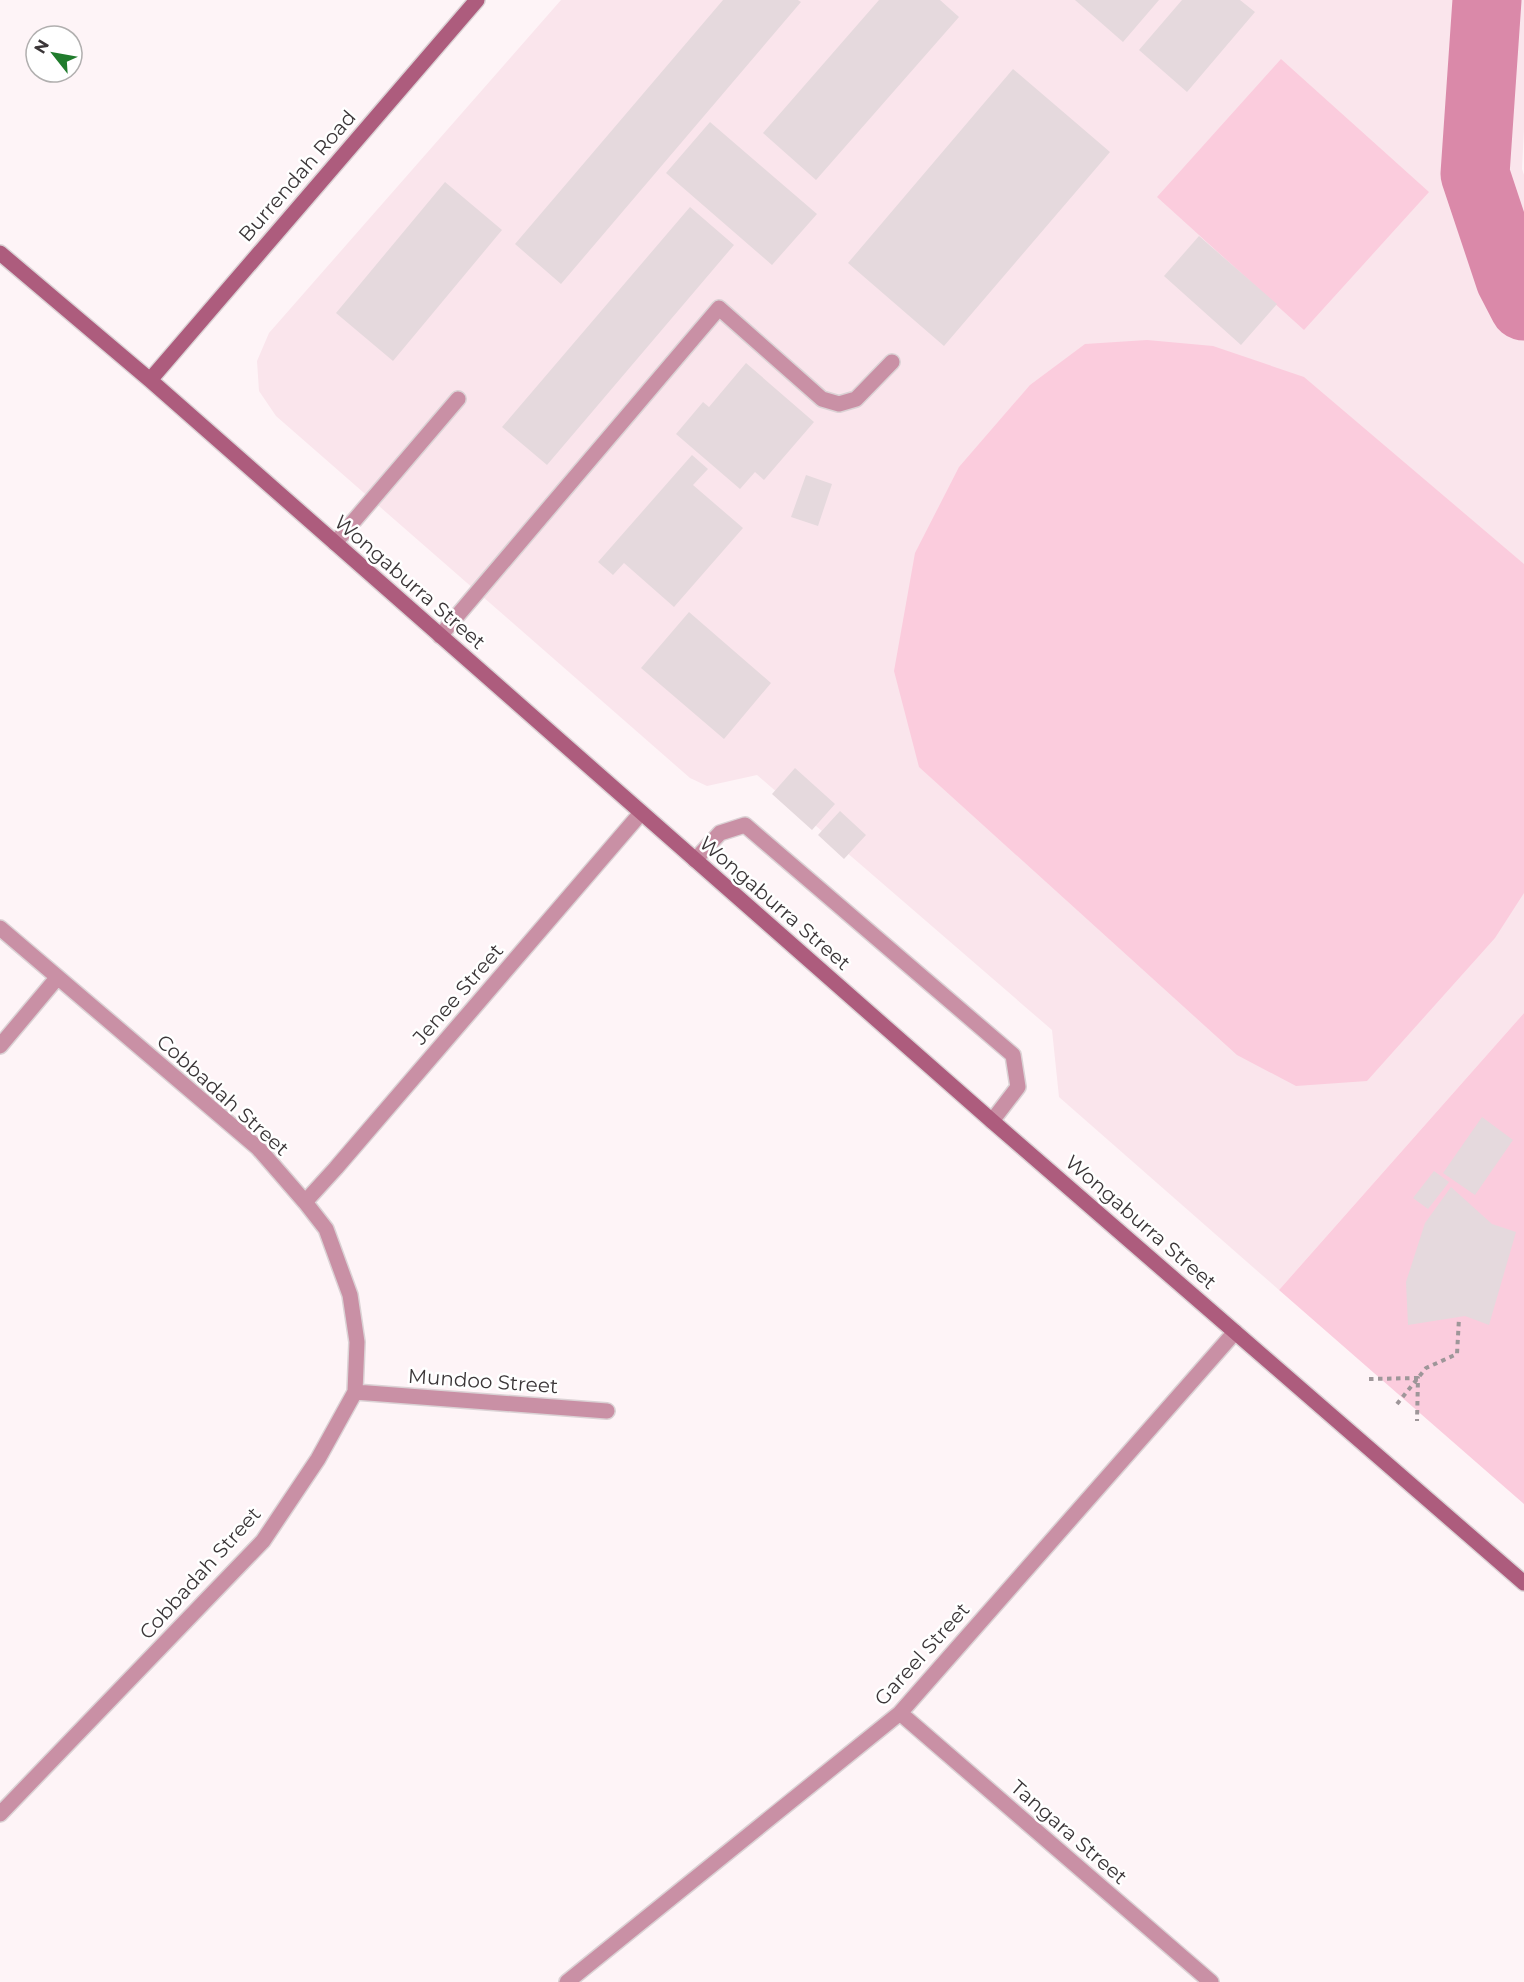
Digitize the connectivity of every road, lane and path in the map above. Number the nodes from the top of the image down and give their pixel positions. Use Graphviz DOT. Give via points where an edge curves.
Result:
graph roads {
  1 [pos="477,0"];
  2 [pos="0,253"];
  3 [pos="892,362"];
  4 [pos="150,380"];
  5 [pos="458,399"];
  6 [pos="335,543"];
  7 [pos="440,636"];
  8 [pos="641,813"];
  9 [pos="695,860"];
  10 [pos="0,928"];
  11 [pos="57,978"];
  12 [pos="0,1046"];
  13 [pos="992,1121"];
  14 [pos="305,1202"];
  15 [pos="1459,1318"];
  16 [pos="1235,1332"];
  17 [pos="1418,1378"];
  18 [pos="1369,1379"];
  19 [pos="355,1392"];
  20 [pos="1397,1404"];
  21 [pos="607,1411"];
  22 [pos="1417,1421"];
  23 [pos="1524,1582"];
  24 [pos="900,1713"];
  25 [pos="0,1814"];
  26 [pos="567,1982"];
  27 [pos="1211,1982"];
  1 -- 4 [label="street, Burrendah Road"];
  2 -- 4 [label="street, Wongaburra Street"];
  3 -- 7 [label="street" via="856,399 839,405 822,399 719,308"];
  4 -- 6 [label="street, Wongaburra Street"];
  5 -- 6 [label="street"];
  6 -- 7 [label="street, Wongaburra Street"];
  7 -- 8 [label="street, Wongaburra Street"];
  8 -- 9 [label="street, Wongaburra Street"];
  8 -- 14 [label="street, Jenee Street"];
  9 -- 13 [label="street, Wongaburra Street"];
  9 -- 13 [label="street" via="720,833 745,825 1013,1055 1018,1087"];
  10 -- 11 [label="street, Cobbadah Street"];
  11 -- 12 [label="street"];
  11 -- 14 [label="street, Cobbadah Street" via="258,1148"];
  13 -- 16 [label="street, Wongaburra Street"];
  14 -- 19 [label="street, Cobbadah Street" via="326,1229 350,1295 357,1342"];
  15 -- 17 [label="path" via="1457,1354 1426,1368"];
  16 -- 23 [label="street, Wongaburra Street"];
  16 -- 24 [label="street, Gareel Street"];
  17 -- 18 [label="path"];
  17 -- 20 [label="path"];
  17 -- 22 [label="path"];
  19 -- 21 [label="street, Mundoo Street"];
  19 -- 25 [label="street, Cobbadah Street" via="318,1460 263,1541"];
  24 -- 26 [label="street, Gareel Street"];
  24 -- 27 [label="street, Tangara Street"];
}
